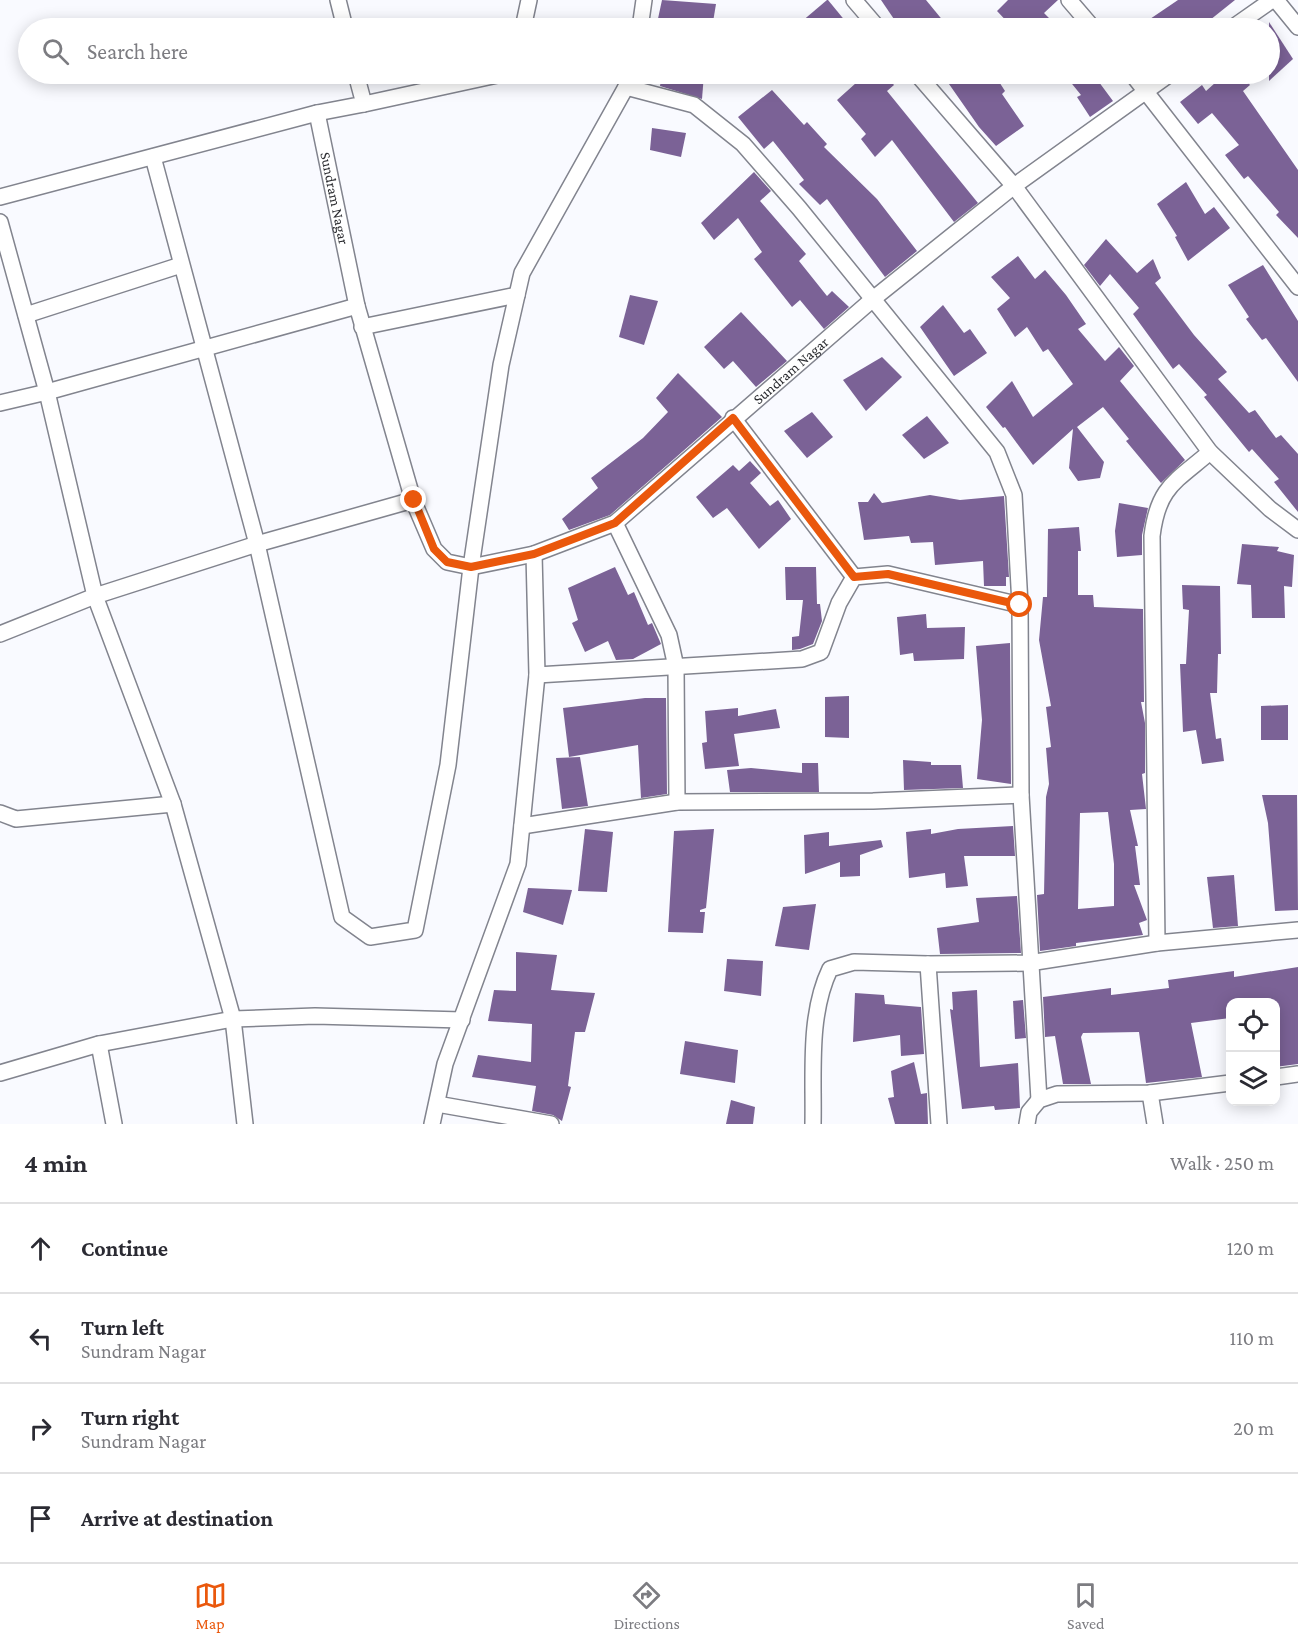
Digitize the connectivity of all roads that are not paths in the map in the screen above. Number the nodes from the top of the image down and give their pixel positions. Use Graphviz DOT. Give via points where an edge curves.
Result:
graph roads {
  1 [pos="338,0"];
  2 [pos="529,0"];
  3 [pos="644,0"];
  4 [pos="854,0"];
  5 [pos="1069,0"];
  6 [pos="1274,0"];
  7 [pos="342,18"];
  8 [pos="525,18"];
  9 [pos="641,18"];
  10 [pos="869,18"];
  11 [pos="1085,18"];
  12 [pos="1247,18"];
  13 [pos="1298,27"];
  14 [pos="359,84"];
  15 [pos="456,84"];
  16 [pos="625,84"];
  17 [pos="638,84"];
  18 [pos="926,84"];
  19 [pos="1141,84"];
  20 [pos="1157,84"];
  21 [pos="1148,91"];
  22 [pos="364,104"];
  23 [pos="317,114"];
  24 [pos="153,157"];
  25 [pos="1014,186"];
  26 [pos="0,196"];
  27 [pos="0,222"];
  28 [pos="181,265"];
  29 [pos="1298,287"];
  30 [pos="517,295"];
  31 [pos="873,299"];
  32 [pos="357,306"];
  33 [pos="26,315"];
  34 [pos="362,327"];
  35 [pos="202,349"];
  36 [pos="47,392"];
  37 [pos="0,403"];
  38 [pos="733,418"];
  39 [pos="1210,452"];
  40 [pos="414,500"];
  41 [pos="615,523"];
  42 [pos="1298,530"];
  43 [pos="257,544"];
  44 [pos="534,554"];
  45 [pos="471,567"];
  46 [pos="854,577"];
  47 [pos="95,596"];
  48 [pos="1020,605"];
  49 [pos="0,634"];
  50 [pos="676,667"];
  51 [pos="537,675"];
  52 [pos="1021,795"];
  53 [pos="677,802"];
  54 [pos="173,804"];
  55 [pos="0,813"];
  56 [pos="522,826"];
  57 [pos="1298,930"];
  58 [pos="1157,943"];
  59 [pos="1029,963"];
  60 [pos="928,964"];
  61 [pos="233,1019"];
  62 [pos="462,1020"];
  63 [pos="99,1044"];
  64 [pos="0,1073"];
  65 [pos="1298,1074"];
  66 [pos="1280,1076"];
  67 [pos="1226,1084"];
  68 [pos="1150,1093"];
  69 [pos="1039,1100"];
  70 [pos="437,1104"];
  71 [pos="114,1124"];
  72 [pos="245,1124"];
  73 [pos="432,1124"];
  74 [pos="550,1124"];
  75 [pos="813,1124"];
  76 [pos="939,1124"];
  77 [pos="1027,1124"];
  78 [pos="1155,1124"];
  1 -- 7 [label="street"];
  2 -- 8 [label="street"];
  3 -- 9 [label="street"];
  4 -- 10 [label="street"];
  5 -- 11 [label="street"];
  6 -- 12 [label="street"];
  6 -- 13 [label="street"];
  14 -- 22 [label="street"];
  15 -- 22 [label="street"];
  16 -- 30 [label="street" via="522,273"];
  17 -- 31 [label="street" via="694,105 743,144"];
  18 -- 25 [label="street"];
  19 -- 21 [label="street"];
  20 -- 21 [label="street, Sundram Nagar"];
  21 -- 25 [label="street, Sundram Nagar"];
  21 -- 29 [label="street"];
  22 -- 23 [label="street"];
  23 -- 24 [label="street"];
  23 -- 32 [label="street, Sundram Nagar"];
  24 -- 26 [label="street"];
  24 -- 28 [label="street"];
  25 -- 31 [label="street, Sundram Nagar"];
  25 -- 39 [label="street"];
  27 -- 33 [label="street"];
  28 -- 33 [label="street"];
  28 -- 35 [label="street"];
  30 -- 34 [label="street"];
  30 -- 45 [label="street" via="501,365"];
  31 -- 38 [label="street, Sundram Nagar"];
  31 -- 48 [label="street" via="996,452 1014,495"];
  32 -- 34 [label="street, Sundram Nagar"];
  32 -- 35 [label="street"];
  33 -- 36 [label="street"];
  34 -- 40 [label="street, Sundram Nagar"];
  35 -- 36 [label="street"];
  35 -- 43 [label="street"];
  36 -- 37 [label="street"];
  36 -- 47 [label="street"];
  38 -- 41 [label="street, Sundram Nagar"];
  38 -- 46 [label="street"];
  39 -- 42 [label="street"];
  39 -- 58 [label="street" via="1166,490 1155,514 1152,536"];
  40 -- 43 [label="street"];
  40 -- 45 [label="street, Sundram Nagar" via="434,549 447,562"];
  41 -- 44 [label="street, Sundram Nagar"];
  41 -- 50 [label="street" via="669,635"];
  43 -- 45 [label="street" via="342,917 370,937 414,930 448,765"];
  43 -- 47 [label="street"];
  44 -- 45 [label="street, Sundram Nagar"];
  44 -- 51 [label="street"];
  46 -- 48 [label="street" via="888,574"];
  46 -- 50 [label="street" via="839,603 821,652 802,659"];
  47 -- 49 [label="street"];
  47 -- 54 [label="street"];
  48 -- 52 [label="street"];
  50 -- 51 [label="street"];
  50 -- 53 [label="street"];
  51 -- 56 [label="street"];
  52 -- 53 [label="street"];
  52 -- 59 [label="street"];
  53 -- 56 [label="street"];
  54 -- 55 [label="street" via="16,819"];
  54 -- 61 [label="street"];
  56 -- 62 [label="street" via="518,864"];
  57 -- 58 [label="street"];
  58 -- 59 [label="street"];
  59 -- 60 [label="street"];
  59 -- 69 [label="street"];
  60 -- 75 [label="street" via="854,962 830,969 819,991"];
  60 -- 76 [label="street"];
  61 -- 62 [label="street" via="315,1016"];
  61 -- 63 [label="street"];
  61 -- 72 [label="street"];
  62 -- 70 [label="street" via="445,1064"];
  63 -- 64 [label="street"];
  63 -- 71 [label="street"];
  65 -- 66 [label="street"];
  67 -- 68 [label="street"];
  68 -- 69 [label="street" via="1057,1094"];
  68 -- 78 [label="street"];
  69 -- 77 [label="street" via="1029,1112"];
  70 -- 73 [label="street"];
  70 -- 74 [label="street"];
}
